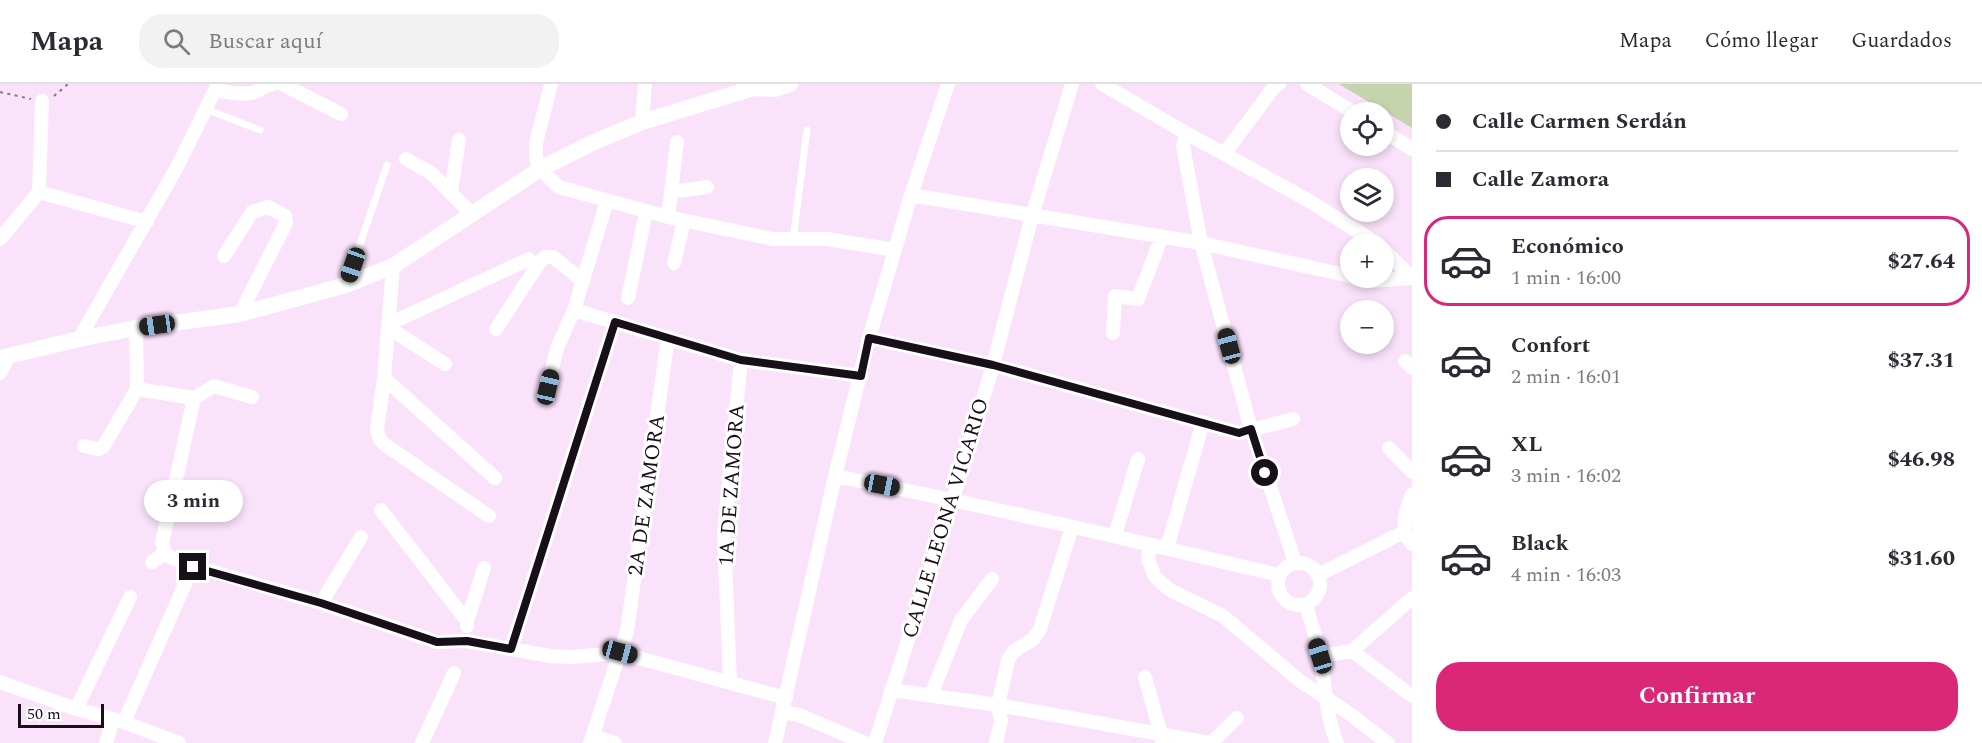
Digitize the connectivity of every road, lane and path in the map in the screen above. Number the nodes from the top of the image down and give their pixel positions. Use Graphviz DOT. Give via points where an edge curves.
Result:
graph roads {
  1 [pos="273,84"];
  2 [pos="282,84"];
  3 [pos="551,84"];
  4 [pos="645,84"];
  5 [pos="948,84"];
  6 [pos="1071,84"];
  7 [pos="1102,84"];
  8 [pos="1279,84"];
  9 [pos="1307,84"];
  10 [pos="755,86"];
  11 [pos="780,86"];
  12 [pos="217,87"];
  13 [pos="42,101"];
  14 [pos="1340,104"];
  15 [pos="207,109"];
  16 [pos="341,114"];
  17 [pos="642,122"];
  18 [pos="260,130"];
  19 [pos="807,130"];
  20 [pos="1186,133"];
  21 [pos="1394,137"];
  22 [pos="459,140"];
  23 [pos="676,142"];
  24 [pos="1412,148"];
  25 [pos="1224,153"];
  26 [pos="406,159"];
  27 [pos="387,165"];
  28 [pos="540,169"];
  29 [pos="707,187"];
  30 [pos="451,191"];
  31 [pos="39,192"];
  32 [pos="670,192"];
  33 [pos="911,195"];
  34 [pos="607,201"];
  35 [pos="646,212"];
  36 [pos="471,213"];
  37 [pos="1032,216"];
  38 [pos="668,217"];
  39 [pos="684,221"];
  40 [pos="147,222"];
  41 [pos="1362,234"];
  42 [pos="1162,236"];
  43 [pos="0,238"];
  44 [pos="794,239"];
  45 [pos="1201,243"];
  46 [pos="895,250"];
  47 [pos="224,256"];
  48 [pos="529,259"];
  49 [pos="1394,260"];
  50 [pos="674,263"];
  51 [pos="393,266"];
  52 [pos="1340,274"];
  53 [pos="1412,278"];
  54 [pos="1394,279"];
  55 [pos="583,281"];
  56 [pos="346,285"];
  57 [pos="628,298"];
  58 [pos="574,310"];
  59 [pos="240,314"];
  60 [pos="615,322"];
  61 [pos="389,326"];
  62 [pos="136,328"];
  63 [pos="496,329"];
  64 [pos="1113,333"];
  65 [pos="668,337"];
  66 [pos="869,338"];
  67 [pos="78,339"];
  68 [pos="4,357"];
  69 [pos="741,360"];
  70 [pos="445,364"];
  71 [pos="993,365"];
  72 [pos="0,373"];
  73 [pos="861,376"];
  74 [pos="384,378"];
  75 [pos="548,387"];
  76 [pos="137,389"];
  77 [pos="252,397"];
  78 [pos="194,398"];
  79 [pos="1293,418"];
  80 [pos="1203,422"];
  81 [pos="1251,429"];
  82 [pos="84,446"];
  83 [pos="1389,448"];
  84 [pos="1138,459"];
  85 [pos="1412,472"];
  86 [pos="835,476"];
  87 [pos="495,478"];
  88 [pos="1412,494"];
  89 [pos="953,499"];
  90 [pos="381,510"];
  91 [pos="489,516"];
  92 [pos="1072,527"];
  93 [pos="1404,532"];
  94 [pos="1115,535"];
  95 [pos="361,537"];
  96 [pos="1150,544"];
  97 [pos="1412,544"];
  98 [pos="1167,548"];
  99 [pos="165,552"];
  100 [pos="152,562"];
  101 [pos="1295,562"];
  102 [pos="193,567"];
  103 [pos="484,568"];
  104 [pos="1279,575"];
  105 [pos="1318,575"];
  106 [pos="992,579"];
  107 [pos="130,597"];
  108 [pos="1412,598"];
  109 [pos="321,603"];
  110 [pos="1306,604"];
  111 [pos="467,621"];
  112 [pos="467,641"];
  113 [pos="511,649"];
  114 [pos="1352,651"];
  115 [pos="620,652"];
  116 [pos="1320,656"];
  117 [pos="454,673"];
  118 [pos="1145,677"];
  119 [pos="0,682"];
  120 [pos="730,682"];
  121 [pos="891,690"];
  122 [pos="931,695"];
  123 [pos="1412,696"];
  124 [pos="786,698"];
  125 [pos="1324,698"];
  126 [pos="998,705"];
  127 [pos="76,709"];
  128 [pos="783,712"];
  129 [pos="1237,718"];
  130 [pos="118,720"];
  131 [pos="591,739"];
  132 [pos="1161,739"];
  133 [pos="106,743"];
  134 [pos="179,743"];
  135 [pos="422,743"];
  136 [pos="615,743"];
  137 [pos="775,743"];
  138 [pos="865,743"];
  139 [pos="875,743"];
  140 [pos="996,743"];
  141 [pos="1211,743"];
  142 [pos="1337,743"];
  143 [pos="1388,743"];
  1 -- 12 [label="street" via="240,94"];
  2 -- 16 [label="street"];
  3 -- 28 [label="street" via="536,143"];
  4 -- 17 [label="street"];
  5 -- 33 [label="street"];
  6 -- 37 [label="street, CALLE LEONA VICARIO"];
  7 -- 20 [label="street"];
  8 -- 25 [label="street"];
  9 -- 14 [label="street"];
  10 -- 11 [label="street"];
  10 -- 17 [label="street"];
  12 -- 15 [label="street"];
  13 -- 31 [label="street"];
  15 -- 18 [label="lane"];
  15 -- 40 [label="street"];
  17 -- 28 [label="street"];
  19 -- 44 [label="lane"];
  20 -- 25 [label="street"];
  20 -- 45 [label="street" via="1183,146"];
  21 -- 24 [label="street"];
  22 -- 30 [label="street"];
  23 -- 32 [label="street"];
  25 -- 41 [label="street"];
  26 -- 30 [label="street" via="431,172"];
  27 -- 56 [label="lane"];
  28 -- 34 [label="street" via="559,187"];
  28 -- 36 [label="street"];
  29 -- 32 [label="street"];
  30 -- 36 [label="street"];
  31 -- 40 [label="street"];
  31 -- 43 [label="street"];
  32 -- 38 [label="street"];
  33 -- 37 [label="street"];
  33 -- 46 [label="street"];
  34 -- 35 [label="street"];
  34 -- 55 [label="street"];
  35 -- 38 [label="street"];
  35 -- 57 [label="street"];
  36 -- 51 [label="street"];
  37 -- 42 [label="street"];
  37 -- 71 [label="street, CALLE LEONA VICARIO"];
  38 -- 39 [label="street"];
  39 -- 44 [label="street" via="773,239"];
  39 -- 50 [label="street"];
  40 -- 67 [label="street"];
  42 -- 45 [label="street"];
  42 -- 64 [label="street" via="1138,299 1115,296"];
  44 -- 46 [label="street" via="827,238"];
  45 -- 52 [label="street"];
  45 -- 81 [label="street"];
  46 -- 66 [label="street"];
  47 -- 59 [label="street" via="252,212 268,207 285,216 286,223"];
  48 -- 61 [label="street"];
  49 -- 53 [label="street"];
  51 -- 56 [label="street"];
  51 -- 61 [label="street"];
  53 -- 54 [label="street"];
  55 -- 58 [label="street"];
  55 -- 63 [label="street" via="553,256 545,257"];
  56 -- 59 [label="street"];
  58 -- 60 [label="street"];
  58 -- 75 [label="street" via="557,348"];
  59 -- 62 [label="street"];
  60 -- 65 [label="street"];
  60 -- 113 [label="street"];
  61 -- 70 [label="street"];
  61 -- 74 [label="street"];
  62 -- 67 [label="street"];
  62 -- 76 [label="street"];
  65 -- 69 [label="street"];
  65 -- 115 [label="street, 2A DE ZAMORA" via="627,631"];
  66 -- 71 [label="street"];
  66 -- 73 [label="street"];
  67 -- 68 [label="street"];
  68 -- 72 [label="street"];
  69 -- 73 [label="street"];
  69 -- 120 [label="street, 1A DE ZAMORA" via="724,534"];
  71 -- 80 [label="street"];
  71 -- 89 [label="street, CALLE LEONA VICARIO"];
  73 -- 86 [label="street"];
  74 -- 87 [label="street"];
  74 -- 91 [label="street" via="379,438"];
  76 -- 78 [label="street"];
  76 -- 82 [label="street" via="103,447"];
  77 -- 78 [label="street" via="214,386"];
  78 -- 99 [label="street" via="162,543"];
  79 -- 81 [label="street"];
  80 -- 81 [label="street" via="1239,433"];
  80 -- 98 [label="street"];
  81 -- 101 [label="street"];
  83 -- 85 [label="street"];
  84 -- 94 [label="street"];
  86 -- 89 [label="street"];
  86 -- 124 [label="street"];
  88 -- 93 [label="street"];
  89 -- 92 [label="street"];
  89 -- 121 [label="street, CALLE LEONA VICARIO"];
  90 -- 111 [label="street"];
  92 -- 94 [label="street"];
  92 -- 126 [label="street" via="1040,629 1008,660"];
  93 -- 97 [label="street"];
  93 -- 105 [label="street"];
  94 -- 96 [label="street"];
  95 -- 109 [label="street"];
  96 -- 98 [label="street"];
  96 -- 125 [label="street" via="1148,559 1155,577 1170,590 1223,616"];
  98 -- 104 [label="street"];
  99 -- 100 [label="street"];
  99 -- 102 [label="street"];
  101 -- 104 [label="street"];
  101 -- 105 [label="street" via="1309,565"];
  102 -- 109 [label="street"];
  102 -- 130 [label="street"];
  103 -- 111 [label="street"];
  104 -- 110 [label="street" via="1281,596 1292,604"];
  105 -- 110 [label="street" via="1317,595"];
  106 -- 122 [label="street" via="961,620"];
  107 -- 127 [label="street"];
  108 -- 114 [label="street"];
  109 -- 112 [label="street" via="437,642"];
  110 -- 116 [label="street"];
  111 -- 112 [label="street"];
  112 -- 113 [label="street"];
  113 -- 115 [label="street" via="571,657"];
  114 -- 116 [label="street"];
  114 -- 123 [label="street"];
  115 -- 120 [label="street"];
  115 -- 131 [label="street, 2A DE ZAMORA"];
  116 -- 125 [label="street"];
  117 -- 135 [label="street"];
  118 -- 132 [label="street"];
  119 -- 127 [label="street"];
  120 -- 124 [label="street"];
  121 -- 122 [label="street"];
  121 -- 139 [label="street, CALLE LEONA VICARIO"];
  122 -- 126 [label="street"];
  124 -- 128 [label="street"];
  125 -- 142 [label="street"];
  125 -- 143 [label="street"];
  126 -- 132 [label="street"];
  126 -- 140 [label="street" via="1002,721"];
  127 -- 130 [label="street"];
  128 -- 137 [label="street"];
  128 -- 138 [label="street"];
  129 -- 141 [label="street"];
  130 -- 133 [label="street"];
  130 -- 134 [label="street"];
  131 -- 136 [label="street"];
  132 -- 141 [label="street"];
}
